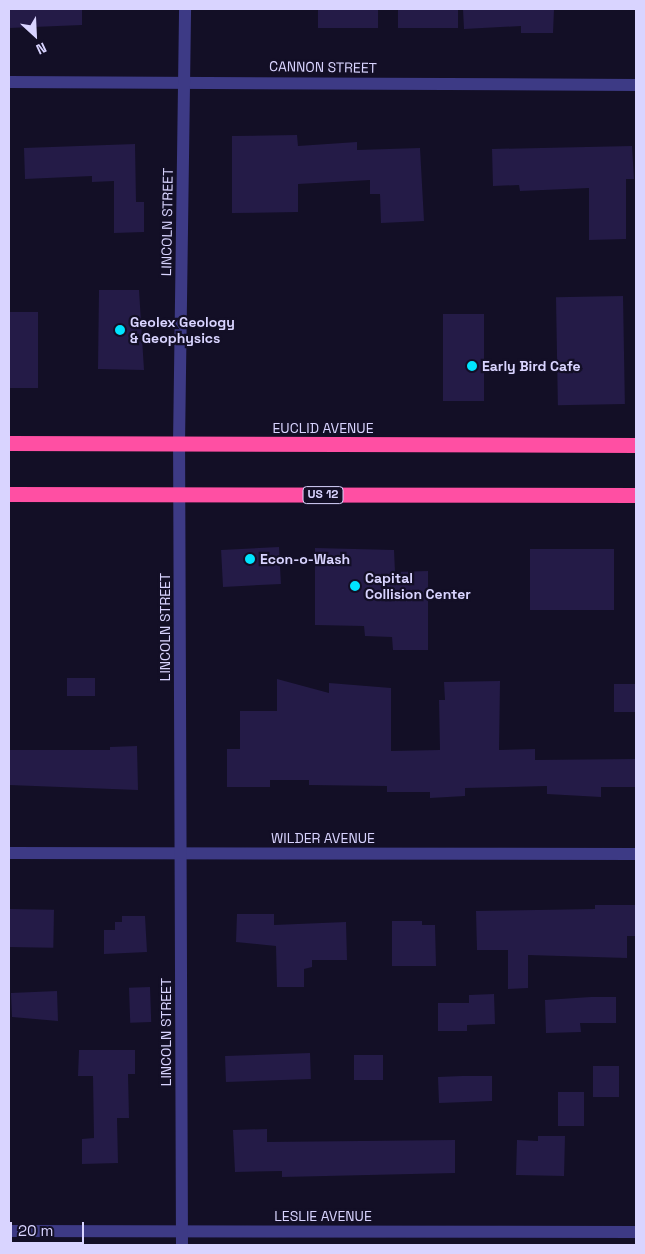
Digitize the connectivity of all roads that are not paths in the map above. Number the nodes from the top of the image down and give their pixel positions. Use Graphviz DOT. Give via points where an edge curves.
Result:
graph roads {
  1 [pos="185,9"];
  2 [pos="184,80"];
  3 [pos="9,82"];
  4 [pos="636,86"];
  5 [pos="9,443"];
  6 [pos="179,444"];
  7 [pos="636,446"];
  8 [pos="9,494"];
  9 [pos="181,494"];
  10 [pos="636,495"];
  11 [pos="9,853"];
  12 [pos="180,853"];
  13 [pos="636,854"];
  14 [pos="9,1231"];
  15 [pos="182,1231"];
  16 [pos="636,1232"];
  17 [pos="182,1245"];
  1 -- 2 [label="street, LINCOLN STREET"];
  2 -- 3 [label="street, CANNON STREET"];
  2 -- 4 [label="street, CANNON STREET"];
  2 -- 6 [label="street, LINCOLN STREET"];
  5 -- 6 [label="highway, EUCLID AVENUE"];
  6 -- 7 [label="highway, EUCLID AVENUE"];
  6 -- 9 [label="street, LINCOLN STREET"];
  8 -- 9 [label="highway, US 12"];
  9 -- 10 [label="highway, US 12"];
  9 -- 12 [label="street, LINCOLN STREET"];
  11 -- 12 [label="street, WILDER AVENUE"];
  12 -- 13 [label="street, WILDER AVENUE"];
  12 -- 15 [label="street, LINCOLN STREET"];
  14 -- 15 [label="street, LESLIE AVENUE"];
  15 -- 16 [label="street, LESLIE AVENUE"];
  15 -- 17 [label="street, LINCOLN STREET"];
}
